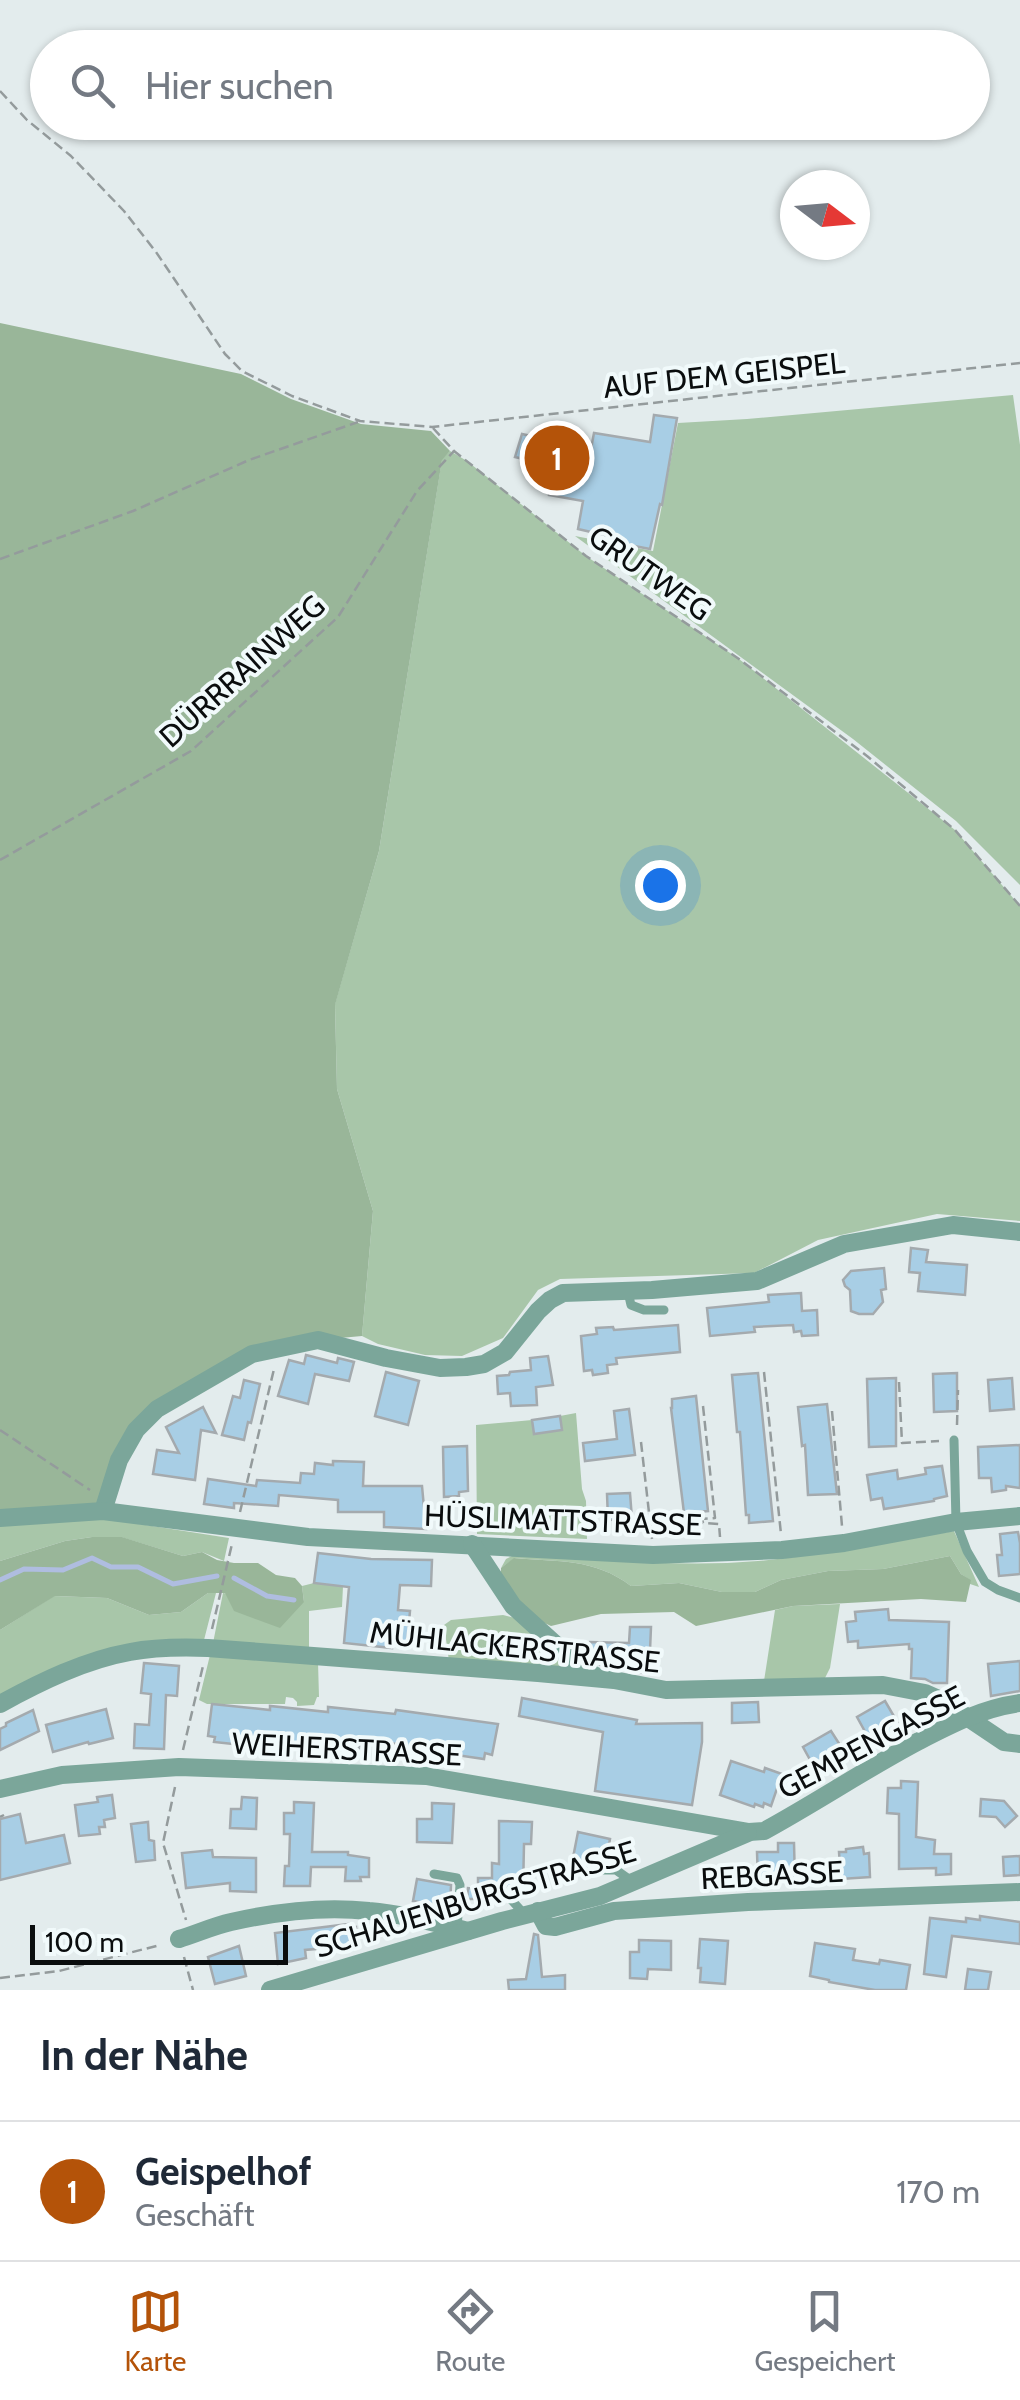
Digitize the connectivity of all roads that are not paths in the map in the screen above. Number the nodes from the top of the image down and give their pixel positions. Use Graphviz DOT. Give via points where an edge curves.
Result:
graph roads {
  1 [pos="1020,1232"];
  2 [pos="628,1290"];
  3 [pos="664,1310"];
  4 [pos="954,1440"];
  5 [pos="105,1505"];
  6 [pos="1020,1516"];
  7 [pos="0,1518"];
  8 [pos="956,1522"];
  9 [pos="472,1544"];
  10 [pos="1020,1598"];
  11 [pos="614,1680"];
  12 [pos="1020,1702"];
  13 [pos="0,1704"];
  14 [pos="966,1716"];
  15 [pos="1020,1744"];
  16 [pos="0,1790"];
  17 [pos="749,1832"];
  18 [pos="594,1870"];
  19 [pos="434,1874"];
  20 [pos="634,1883"];
  21 [pos="1020,1892"];
  22 [pos="494,1895"];
  23 [pos="532,1913"];
  24 [pos="462,1930"];
  25 [pos="185,1938"];
  26 [pos="270,1990"];
  1 -- 2 [label="street" via="953,1225 844,1244 757,1281"];
  2 -- 3 [label="lane" via="630,1305"];
  2 -- 5 [label="street" via="563,1292 505,1352 466,1368 386,1358 318,1340 252,1354 157,1410 136,1430 118,1460"];
  4 -- 8 [label="lane"];
  5 -- 7 [label="street, HÜSLIMATTSTRASSE"];
  5 -- 9 [label="street, HÜSLIMATTSTRASSE" via="308,1537"];
  6 -- 8 [label="street, HÜSLIMATTSTRASSE"];
  8 -- 9 [label="street, HÜSLIMATTSTRASSE" via="782,1550 653,1555"];
  8 -- 10 [label="lane" via="985,1582"];
  9 -- 11 [label="street" via="513,1606 587,1673"];
  11 -- 13 [label="street, MÜHLACKERSTRASSE" via="168,1647 82,1666"];
  11 -- 14 [label="street, MÜHLACKERSTRASSE" via="702,1691 883,1685 925,1693"];
  12 -- 14 [label="street, GEMPENGASSE"];
  14 -- 15 [label="street, MÜHLACKERSTRASSE" via="1004,1742"];
  14 -- 17 [label="street, GEMPENGASSE" via="764,1831"];
  16 -- 17 [label="street, WEIHERSTRASSE" via="62,1775 180,1767 426,1776"];
  17 -- 20 [label="street, SCHAUENBURGSTRASSE"];
  18 -- 20 [label="lane" via="616,1870"];
  19 -- 24 [label="lane" via="457,1878"];
  20 -- 23 [label="street, SCHAUENBURGSTRASSE"];
  21 -- 23 [label="street, REBGASSE" via="614,1911 556,1926"];
  22 -- 23 [label="lane" via="507,1895"];
  23 -- 24 [label="street, SCHAUENBURGSTRASSE"];
  24 -- 25 [label="street" via="367,1910 320,1911 226,1923"];
  24 -- 26 [label="street, SCHAUENBURGSTRASSE"];
}
